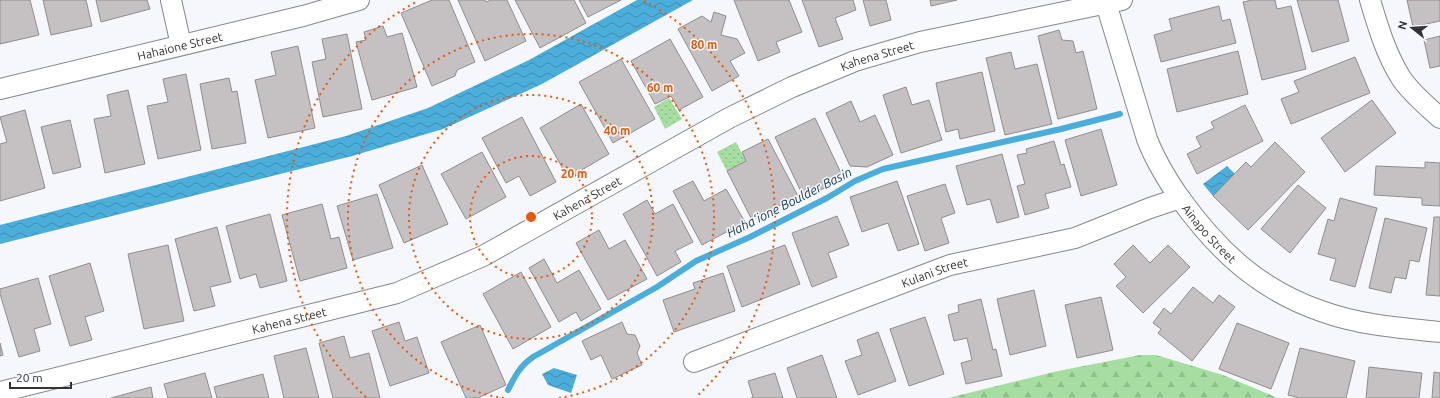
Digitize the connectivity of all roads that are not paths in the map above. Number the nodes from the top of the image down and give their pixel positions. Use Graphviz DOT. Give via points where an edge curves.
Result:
graph roads {
  1 [pos="171,0"];
  2 [pos="359,0"];
  3 [pos="1370,0"];
  4 [pos="1111,1"];
  5 [pos="181,45"];
  6 [pos="0,89"];
  7 [pos="1440,118"];
  8 [pos="1180,198"];
  9 [pos="1440,332"];
  10 [pos="694,362"];
  11 [pos="0,392"];
  1 -- 5 [label="street"];
  2 -- 5 [label="street, Hahaione Street"];
  3 -- 7 [label="street" via="1389,54 1402,78"];
  4 -- 8 [label="street, Ainapo Street" via="1147,139 1159,166"];
  4 -- 11 [label="street, Kahena Street" via="920,42 855,61 792,87 729,118 484,256 397,293"];
  5 -- 6 [label="street, Hahaione Street"];
  8 -- 9 [label="street, Ainapo Street" via="1224,252 1259,280 1286,296 1343,318 1389,327"];
  8 -- 10 [label="street, Kulani Street" via="1075,238 950,265"];
}
